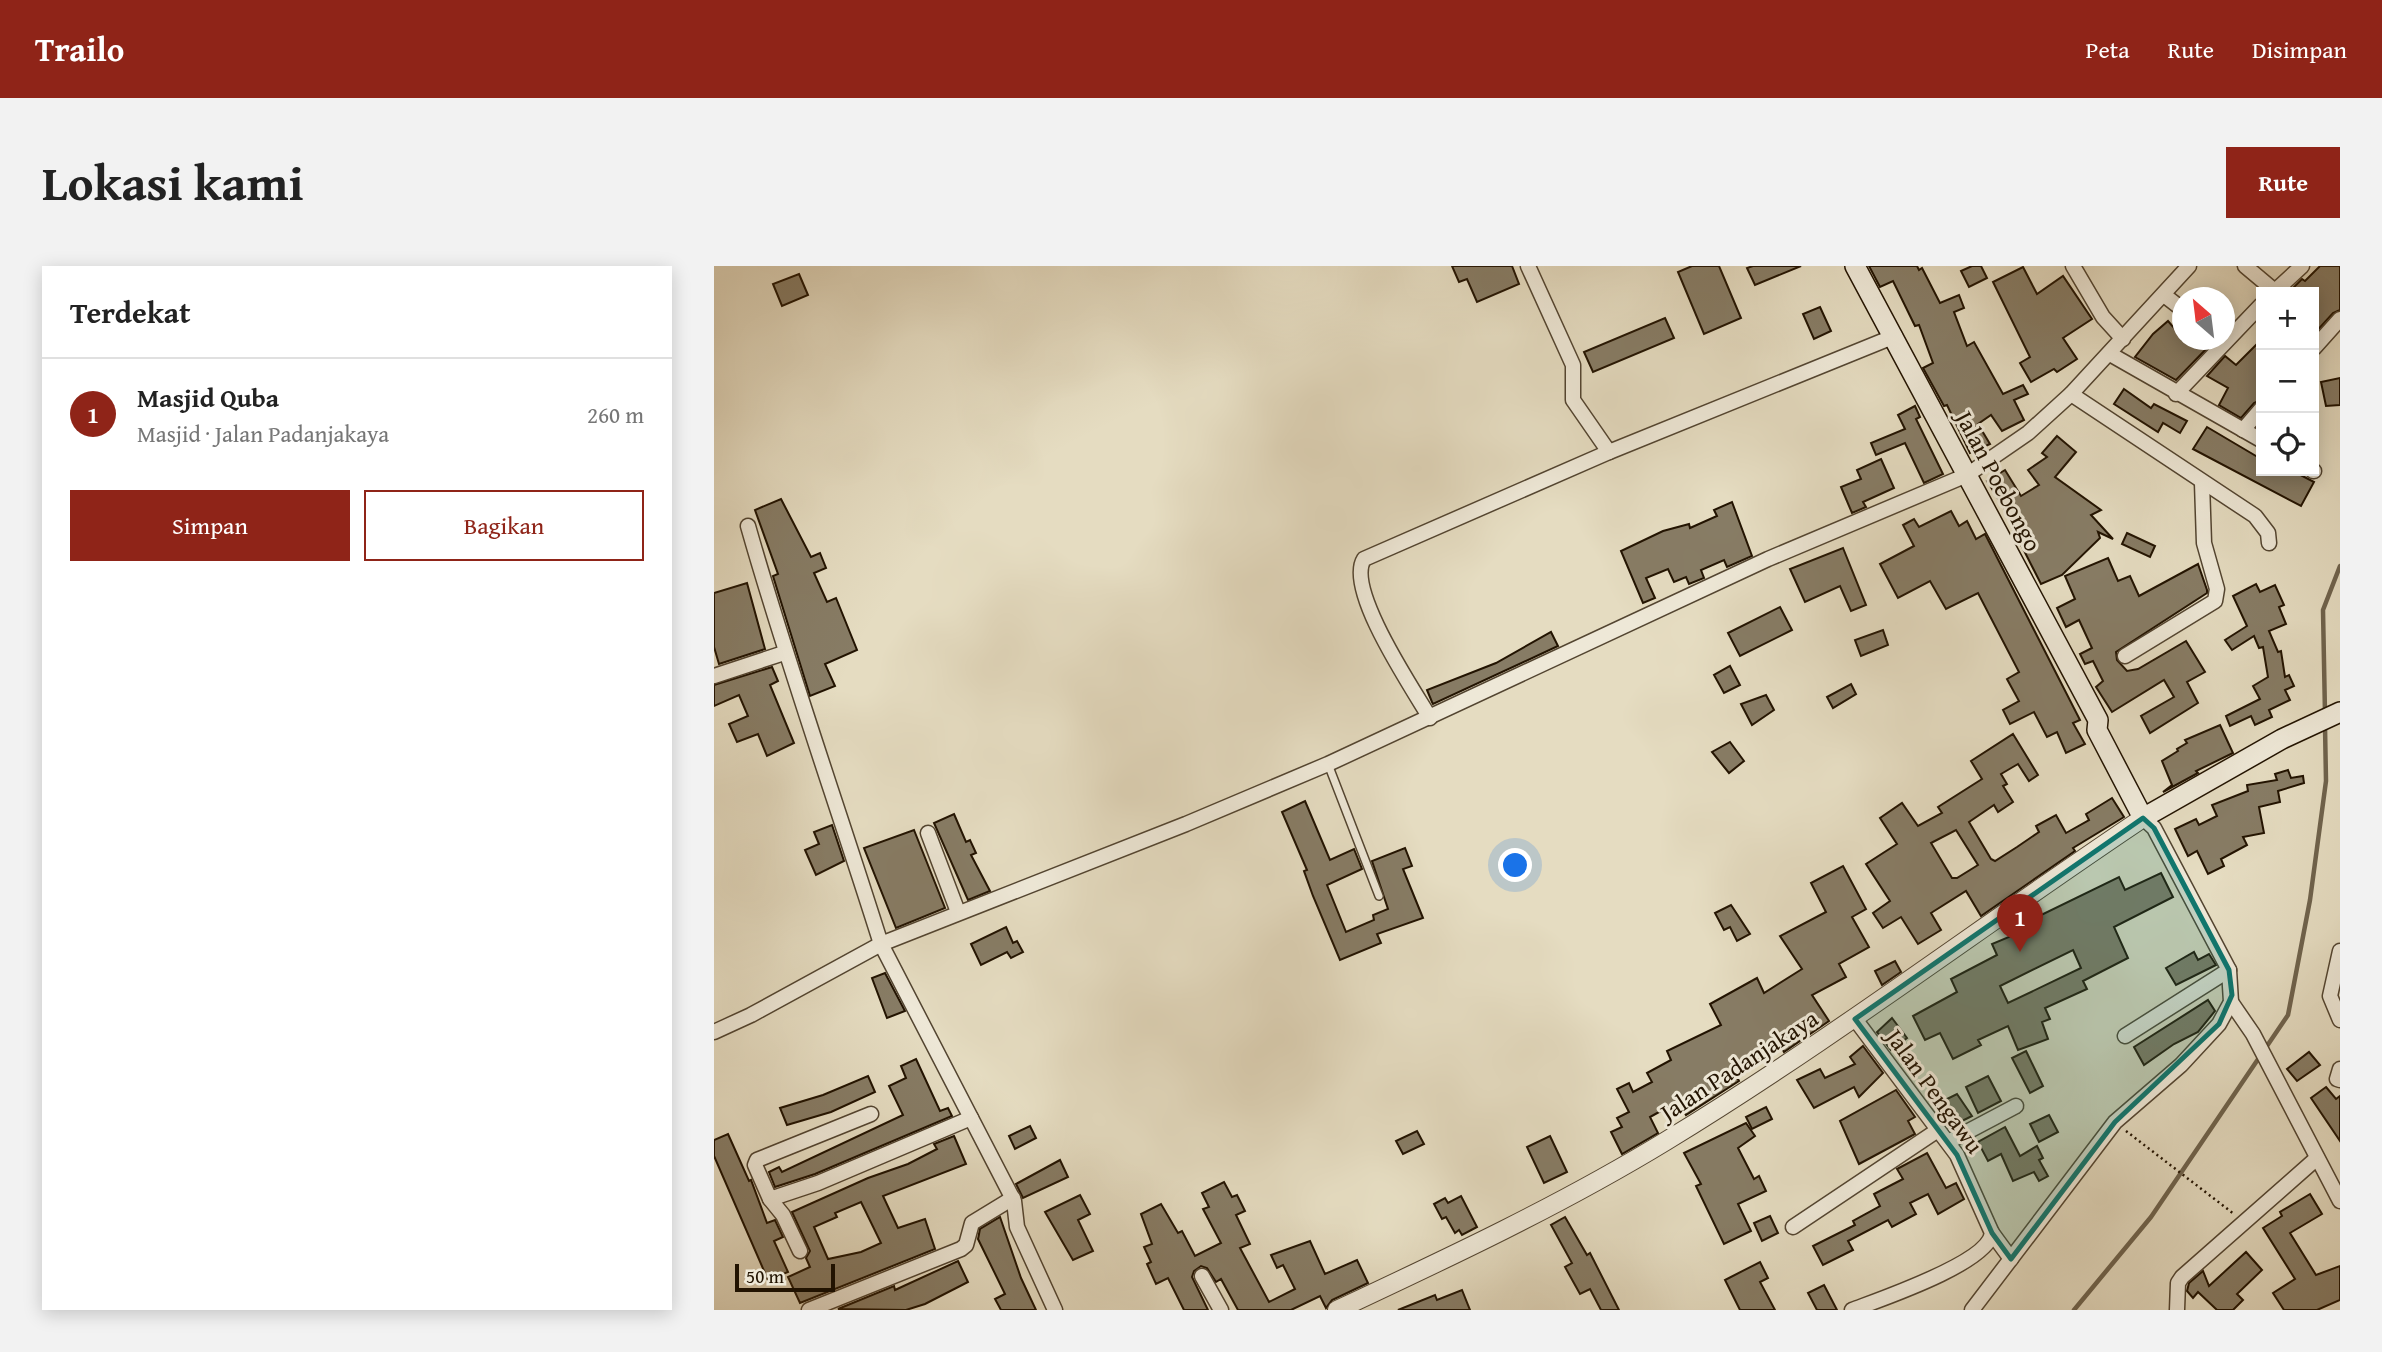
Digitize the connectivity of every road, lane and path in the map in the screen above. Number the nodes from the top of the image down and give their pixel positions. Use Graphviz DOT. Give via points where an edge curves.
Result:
graph roads {
  1 [pos="1528,266"];
  2 [pos="1855,266"];
  3 [pos="2073,266"];
  4 [pos="2189,266"];
  5 [pos="2245,266"];
  6 [pos="2302,266"];
  7 [pos="2269,287"];
  8 [pos="2280,287"];
  9 [pos="2164,295"];
  10 [pos="2172,301"];
  11 [pos="2256,310"];
  12 [pos="2340,319"];
  13 [pos="2235,329"];
  14 [pos="2319,330"];
  15 [pos="2325,335"];
  16 [pos="1895,336"];
  17 [pos="2123,339"];
  18 [pos="2319,342"];
  19 [pos="2214,350"];
  20 [pos="2110,354"];
  21 [pos="2071,394"];
  22 [pos="2176,394"];
  23 [pos="2257,413"];
  24 [pos="2243,430"];
  25 [pos="2256,437"];
  26 [pos="1609,452"];
  27 [pos="1967,475"];
  28 [pos="2202,483"];
  29 [pos="748,526"];
  30 [pos="2269,543"];
  31 [pos="784,653"];
  32 [pos="2124,656"];
  33 [pos="714,676"];
  34 [pos="2340,712"];
  35 [pos="1430,718"];
  36 [pos="1328,764"];
  37 [pos="2150,820"];
  38 [pos="928,833"];
  39 [pos="1379,896"];
  40 [pos="958,912"];
  41 [pos="881,944"];
  42 [pos="2340,951"];
  43 [pos="2229,970"];
  44 [pos="2339,971"];
  45 [pos="2231,1002"];
  46 [pos="1855,1019"];
  47 [pos="2340,1020"];
  48 [pos="714,1032"];
  49 [pos="2125,1036"];
  50 [pos="2340,1069"];
  51 [pos="2340,1080"];
  52 [pos="2016,1106"];
  53 [pos="871,1114"];
  54 [pos="971,1118"];
  55 [pos="2115,1122"];
  56 [pos="1938,1130"];
  57 [pos="1948,1142"];
  58 [pos="2317,1158"];
  59 [pos="1013,1198"];
  60 [pos="770,1199"];
  61 [pos="2340,1201"];
  62 [pos="2244,1224"];
  63 [pos="1793,1227"];
  64 [pos="1992,1233"];
  65 [pos="800,1251"];
  66 [pos="2011,1259"];
  67 [pos="1202,1276"];
  68 [pos="809,1310"];
  69 [pos="1055,1310"];
  70 [pos="1221,1310"];
  71 [pos="1337,1310"];
  72 [pos="1852,1310"];
  73 [pos="1972,1310"];
  74 [pos="2177,1310"];
  1 -- 26 [label="street" via="1573,365 1573,400"];
  2 -- 16 [label="main road, Jalan Poebongo"];
  3 -- 17 [label="street" via="2103,317"];
  4 -- 9 [label="street"];
  5 -- 7 [label="street"];
  6 -- 8 [label="street"];
  9 -- 10 [label="street"];
  9 -- 17 [label="street"];
  11 -- 13 [label="street"];
  12 -- 15 [label="street"];
  14 -- 15 [label="street"];
  15 -- 18 [label="street"];
  16 -- 26 [label="street"];
  16 -- 27 [label="main road, Jalan Poebongo"];
  17 -- 20 [label="street"];
  19 -- 22 [label="street"];
  20 -- 21 [label="street"];
  20 -- 22 [label="street"];
  21 -- 27 [label="street" via="2028,433"];
  21 -- 28 [label="street"];
  22 -- 24 [label="street"];
  23 -- 24 [label="street"];
  24 -- 25 [label="street"];
  26 -- 35 [label="street" via="1364,559 1360,572 1370,607"];
  27 -- 35 [label="street" via="1768,559"];
  27 -- 37 [label="main road, Jalan Poebongo" via="2098,720 2097,730"];
  28 -- 30 [label="street" via="2255,516 2268,533"];
  28 -- 32 [label="street" via="2204,543 2216,601"];
  29 -- 31 [label="street"];
  31 -- 33 [label="street"];
  31 -- 41 [label="street" via="814,731"];
  34 -- 37 [label="main road" via="2281,739"];
  35 -- 36 [label="street"];
  36 -- 39 [label="lane"];
  36 -- 40 [label="street"];
  37 -- 43 [label="street"];
  37 -- 46 [label="street, Jalan Padanjakaya" via="2026,896"];
  38 -- 40 [label="street"];
  40 -- 41 [label="street"];
  41 -- 48 [label="street"];
  41 -- 54 [label="street"];
  42 -- 44 [label="street"];
  43 -- 45 [label="street"];
  43 -- 49 [label="street"];
  44 -- 47 [label="street" via="2331,982 2330,996"];
  45 -- 55 [label="street" via="2219,1024 2181,1065"];
  45 -- 58 [label="street" via="2253,1034"];
  46 -- 56 [label="street, Jalan Pengawu"];
  46 -- 71 [label="street, Jalan Padanjakaya" via="1665,1142 1470,1248"];
  50 -- 51 [label="street"];
  52 -- 57 [label="street"];
  53 -- 60 [label="street" via="757,1160"];
  54 -- 59 [label="street"];
  54 -- 60 [label="street"];
  55 -- 62 [label="path"];
  55 -- 66 [label="street"];
  56 -- 57 [label="street, Jalan Pengawu"];
  56 -- 63 [label="street"];
  57 -- 64 [label="street, Jalan Pengawu" via="1964,1167"];
  58 -- 61 [label="street"];
  58 -- 62 [label="street"];
  59 -- 68 [label="street" via="972,1223 961,1249"];
  59 -- 69 [label="street" via="1017,1227"];
  60 -- 65 [label="street"];
  62 -- 74 [label="street" via="2182,1277"];
  64 -- 66 [label="street, Jalan Pengawu"];
  64 -- 72 [label="street" via="1987,1247 1968,1259"];
  66 -- 73 [label="street"];
  67 -- 70 [label="street"];
}
